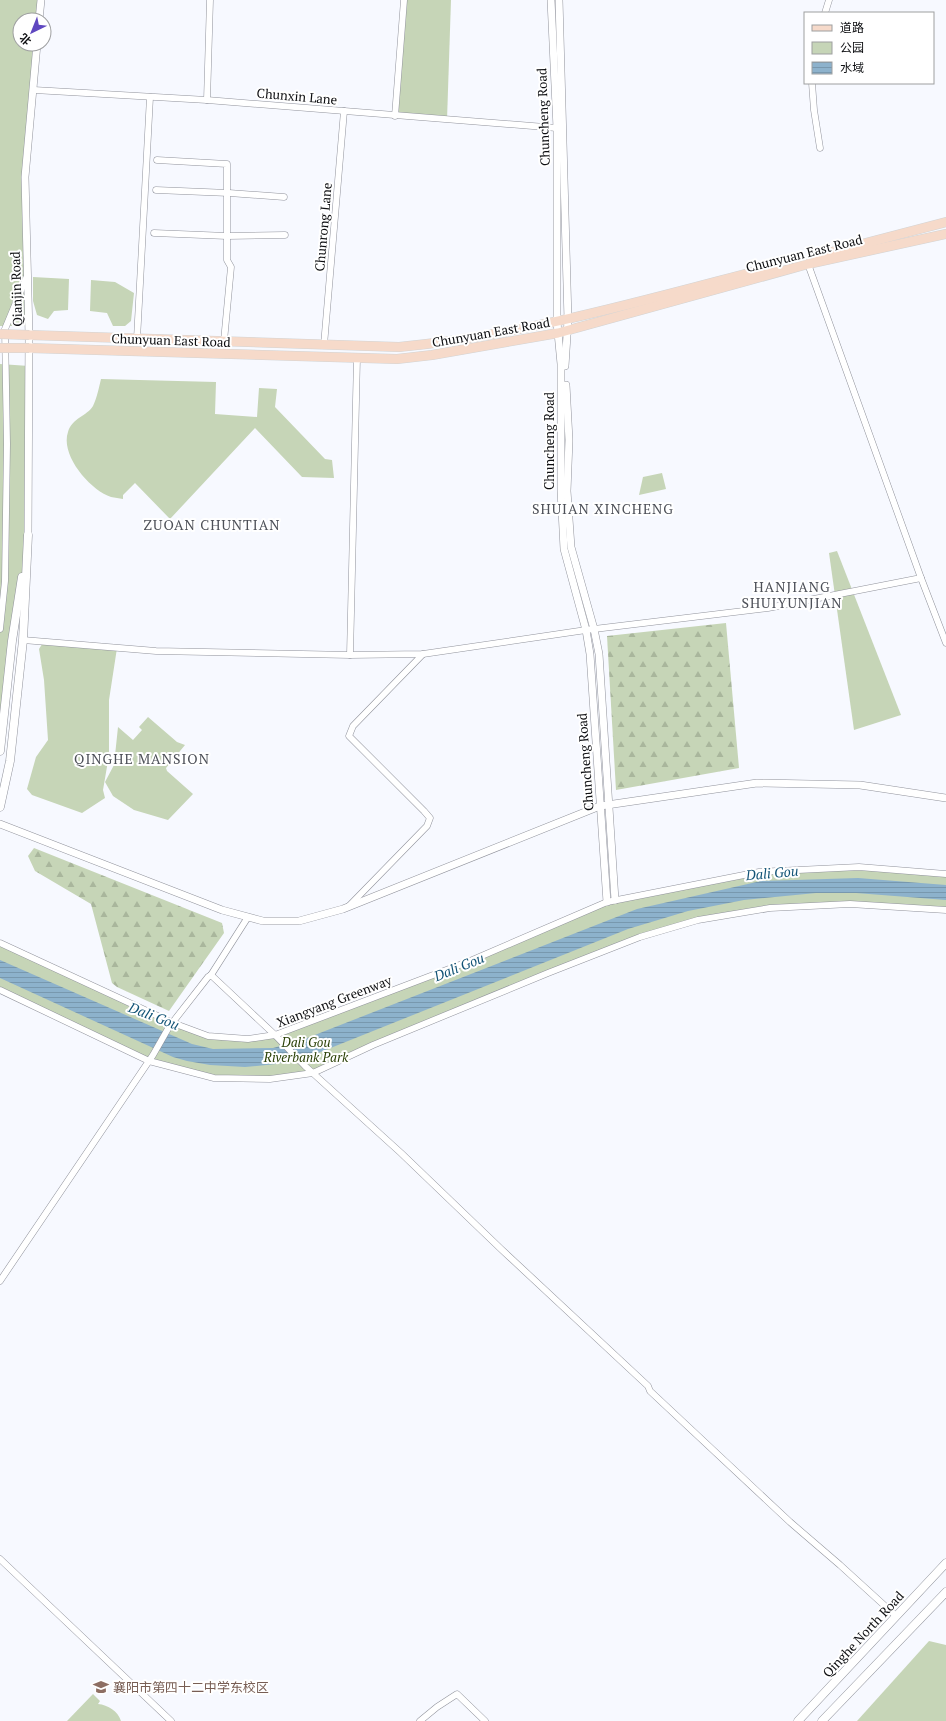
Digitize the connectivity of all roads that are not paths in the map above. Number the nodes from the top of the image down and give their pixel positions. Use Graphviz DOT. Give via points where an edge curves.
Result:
graph roads {
  1 [pos="41,0"];
  2 [pos="210,0"];
  3 [pos="404,0"];
  4 [pos="551,0"];
  5 [pos="559,0"];
  6 [pos="829,0"];
  7 [pos="40,12"];
  8 [pos="825,12"];
  9 [pos="36,52"];
  10 [pos="812,84"];
  11 [pos="34,90"];
  12 [pos="150,97"];
  13 [pos="207,100"];
  14 [pos="344,112"];
  15 [pos="395,116"];
  16 [pos="557,128"];
  17 [pos="820,148"];
  18 [pos="157,160"];
  19 [pos="156,190"];
  20 [pos="227,193"];
  21 [pos="284,197"];
  22 [pos="946,222"];
  23 [pos="154,233"];
  24 [pos="285,234"];
  25 [pos="946,234"];
  26 [pos="227,236"];
  27 [pos="808,264"];
  28 [pos="28,275"];
  29 [pos="568,320"];
  30 [pos="557,322"];
  31 [pos="568,330"];
  32 [pos="558,333"];
  33 [pos="0,334"];
  34 [pos="29,335"];
  35 [pos="137,338"];
  36 [pos="224,341"];
  37 [pos="324,345"];
  38 [pos="0,348"];
  39 [pos="29,348"];
  40 [pos="357,358"];
  41 [pos="28,535"];
  42 [pos="921,578"];
  43 [pos="0,629"];
  44 [pos="594,629"];
  45 [pos="586,630"];
  46 [pos="23,640"];
  47 [pos="946,643"];
  48 [pos="423,654"];
  49 [pos="350,655"];
  50 [pos="0,716"];
  51 [pos="3,726"];
  52 [pos="0,751"];
  53 [pos="946,798"];
  54 [pos="609,804"];
  55 [pos="600,806"];
  56 [pos="0,807"];
  57 [pos="0,824"];
  58 [pos="946,874"];
  59 [pos="615,900"];
  60 [pos="607,902"];
  61 [pos="348,907"];
  62 [pos="946,910"];
  63 [pos="248,917"];
  64 [pos="0,943"];
  65 [pos="211,975"];
  66 [pos="0,990"];
  67 [pos="171,1025"];
  68 [pos="275,1035"];
  69 [pos="150,1061"];
  70 [pos="312,1073"];
  71 [pos="0,1281"];
  72 [pos="0,1559"];
  73 [pos="946,1563"];
  74 [pos="946,1592"];
  75 [pos="896,1616"];
  76 [pos="171,1721"];
  77 [pos="420,1721"];
  78 [pos="485,1721"];
  79 [pos="798,1721"];
  80 [pos="822,1721"];
  1 -- 7 [label="street"];
  2 -- 13 [label="street"];
  3 -- 15 [label="street"];
  4 -- 16 [label="street, Chuncheng Road"];
  5 -- 29 [label="street, Chuncheng Road"];
  6 -- 8 [label="street"];
  9 -- 11 [label="street, Qianjin Road"];
  10 -- 17 [label="street"];
  11 -- 12 [label="street, Chunxin Lane"];
  11 -- 28 [label="street, Qianjin Road" via="25,178"];
  12 -- 13 [label="street, Chunxin Lane"];
  12 -- 35 [label="street"];
  13 -- 14 [label="street, Chunxin Lane"];
  14 -- 15 [label="street, Chunxin Lane"];
  14 -- 37 [label="street, Chunrong Lane"];
  15 -- 16 [label="street, Chunxin Lane"];
  16 -- 30 [label="street, Chuncheng Road"];
  18 -- 20 [label="street" via="227,164"];
  19 -- 20 [label="street"];
  20 -- 21 [label="street"];
  20 -- 26 [label="street"];
  22 -- 29 [label="main road, Chunyuan East Road"];
  23 -- 26 [label="street"];
  24 -- 26 [label="street"];
  25 -- 27 [label="main road, Chunyuan East Road"];
  26 -- 36 [label="street" via="227,260 231,266"];
  27 -- 31 [label="main road, Chunyuan East Road"];
  27 -- 42 [label="street"];
  28 -- 34 [label="street, Qianjin Road"];
  28 -- 43 [label="street" via="5,329 5,581"];
  29 -- 30 [label="main road, Chunyuan East Road"];
  29 -- 31 [label="street, Chuncheng Road"];
  30 -- 32 [label="street, Chuncheng Road"];
  30 -- 37 [label="main road, Chunyuan East Road" via="432,344 399,347"];
  31 -- 32 [label="main road, Chunyuan East Road"];
  31 -- 44 [label="street, Chuncheng Road" via="564,364 569,440 567,491 571,540"];
  32 -- 40 [label="main road, Chunyuan East Road" via="432,355 397,359"];
  32 -- 45 [label="street, Chuncheng Road" via="561,364 561,490 564,549"];
  33 -- 34 [label="main road, Chunyuan East Road, bridge"];
  34 -- 35 [label="main road, Chunyuan East Road"];
  34 -- 39 [label="street, Qianjin Road"];
  35 -- 36 [label="main road, Chunyuan East Road"];
  36 -- 37 [label="main road, Chunyuan East Road"];
  38 -- 39 [label="main road, Chunyuan East Road, bridge"];
  39 -- 40 [label="main road, Chunyuan East Road"];
  39 -- 41 [label="street, Qianjin Road"];
  40 -- 49 [label="street"];
  41 -- 46 [label="main road"];
  41 -- 51 [label="main road"];
  42 -- 44 [label="street" via="768,608"];
  42 -- 47 [label="street"];
  44 -- 45 [label="street"];
  44 -- 54 [label="street, Chuncheng Road"];
  45 -- 48 [label="street"];
  45 -- 55 [label="street, Chuncheng Road" via="590,654"];
  46 -- 49 [label="street" via="156,651"];
  46 -- 56 [label="main road" via="10,761"];
  48 -- 49 [label="street"];
  48 -- 61 [label="street" via="353,726 349,736 430,818 427,826"];
  50 -- 51 [label="street"];
  51 -- 52 [label="main road"];
  53 -- 54 [label="street" via="860,785 757,783"];
  54 -- 55 [label="street"];
  54 -- 59 [label="street, Chuncheng Road"];
  55 -- 60 [label="street, Chuncheng Road"];
  55 -- 61 [label="street"];
  57 -- 63 [label="street" via="222,910"];
  58 -- 59 [label="street, Xiangyang Greenway" via="859,867 759,872"];
  59 -- 60 [label="street, Xiangyang Greenway"];
  60 -- 68 [label="street, Xiangyang Greenway" via="470,961"];
  61 -- 63 [label="street" via="299,921"];
  62 -- 70 [label="street" via="850,904 770,908 698,920 640,937 373,1045"];
  63 -- 65 [label="street"];
  64 -- 67 [label="street, Xiangyang Greenway"];
  65 -- 67 [label="street"];
  65 -- 68 [label="street"];
  66 -- 69 [label="street"];
  67 -- 68 [label="street, Xiangyang Greenway" via="208,1036 248,1039"];
  67 -- 69 [label="street"];
  68 -- 70 [label="street"];
  69 -- 70 [label="street" via="214,1078 270,1079"];
  69 -- 71 [label="street"];
  70 -- 75 [label="street" via="402,1153 785,1517"];
  72 -- 76 [label="street"];
  73 -- 75 [label="main road, Qinghe North Road"];
  74 -- 80 [label="main road"];
  75 -- 79 [label="main road, Qinghe North Road"];
  77 -- 78 [label="street" via="457,1694"];
}
